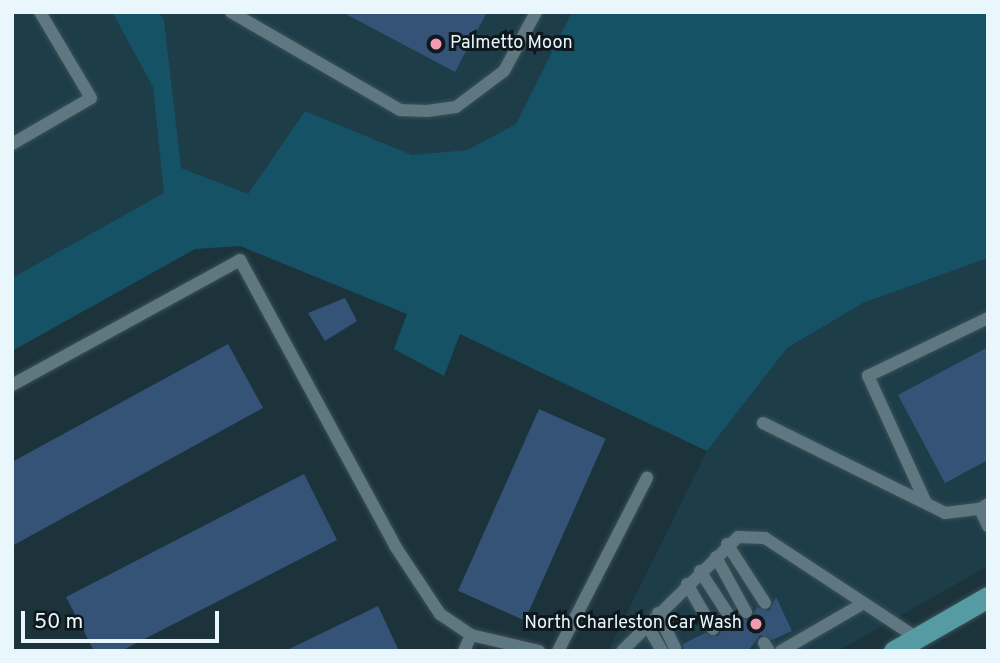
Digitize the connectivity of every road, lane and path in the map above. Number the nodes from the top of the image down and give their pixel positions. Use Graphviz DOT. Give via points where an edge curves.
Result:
graph roads {
  1 [pos="40,12"];
  2 [pos="231,12"];
  3 [pos="536,12"];
  4 [pos="12,144"];
  5 [pos="988,318"];
  6 [pos="12,385"];
  7 [pos="763,423"];
  8 [pos="647,478"];
  9 [pos="926,503"];
  10 [pos="984,507"];
  11 [pos="988,526"];
  12 [pos="726,544"];
  13 [pos="716,557"];
  14 [pos="700,571"];
  15 [pos="687,584"];
  16 [pos="988,597"];
  17 [pos="765,603"];
  18 [pos="862,604"];
  19 [pos="746,612"];
  20 [pos="658,613"];
  21 [pos="732,620"];
  22 [pos="647,625"];
  23 [pos="713,629"];
  24 [pos="471,635"];
  25 [pos="917,638"];
  26 [pos="785,644"];
  27 [pos="630,648"];
  28 [pos="675,648"];
  29 [pos="464,651"];
  30 [pos="539,651"];
  31 [pos="558,651"];
  32 [pos="662,651"];
  33 [pos="894,651"];
  1 -- 4 [label="lane" via="91,98"];
  2 -- 3 [label="lane" via="400,110 427,111 456,107 504,71"];
  5 -- 9 [label="lane" via="868,376"];
  6 -- 24 [label="lane" via="240,260 395,546 440,614"];
  7 -- 9 [label="lane"];
  8 -- 31 [label="lane"];
  9 -- 10 [label="lane" via="945,513"];
  10 -- 11 [label="lane"];
  12 -- 13 [label="lane"];
  12 -- 17 [label="lane"];
  12 -- 18 [label="lane" via="738,537 765,538"];
  13 -- 14 [label="lane"];
  13 -- 19 [label="lane"];
  14 -- 15 [label="lane"];
  14 -- 21 [label="lane"];
  15 -- 20 [label="lane"];
  15 -- 23 [label="lane"];
  16 -- 25 [label="main road"];
  18 -- 25 [label="lane"];
  18 -- 26 [label="lane"];
  20 -- 22 [label="lane"];
  20 -- 28 [label="lane"];
  22 -- 27 [label="lane"];
  22 -- 32 [label="lane"];
  24 -- 29 [label="lane"];
  24 -- 30 [label="lane"];
  25 -- 33 [label="main road"];
}
